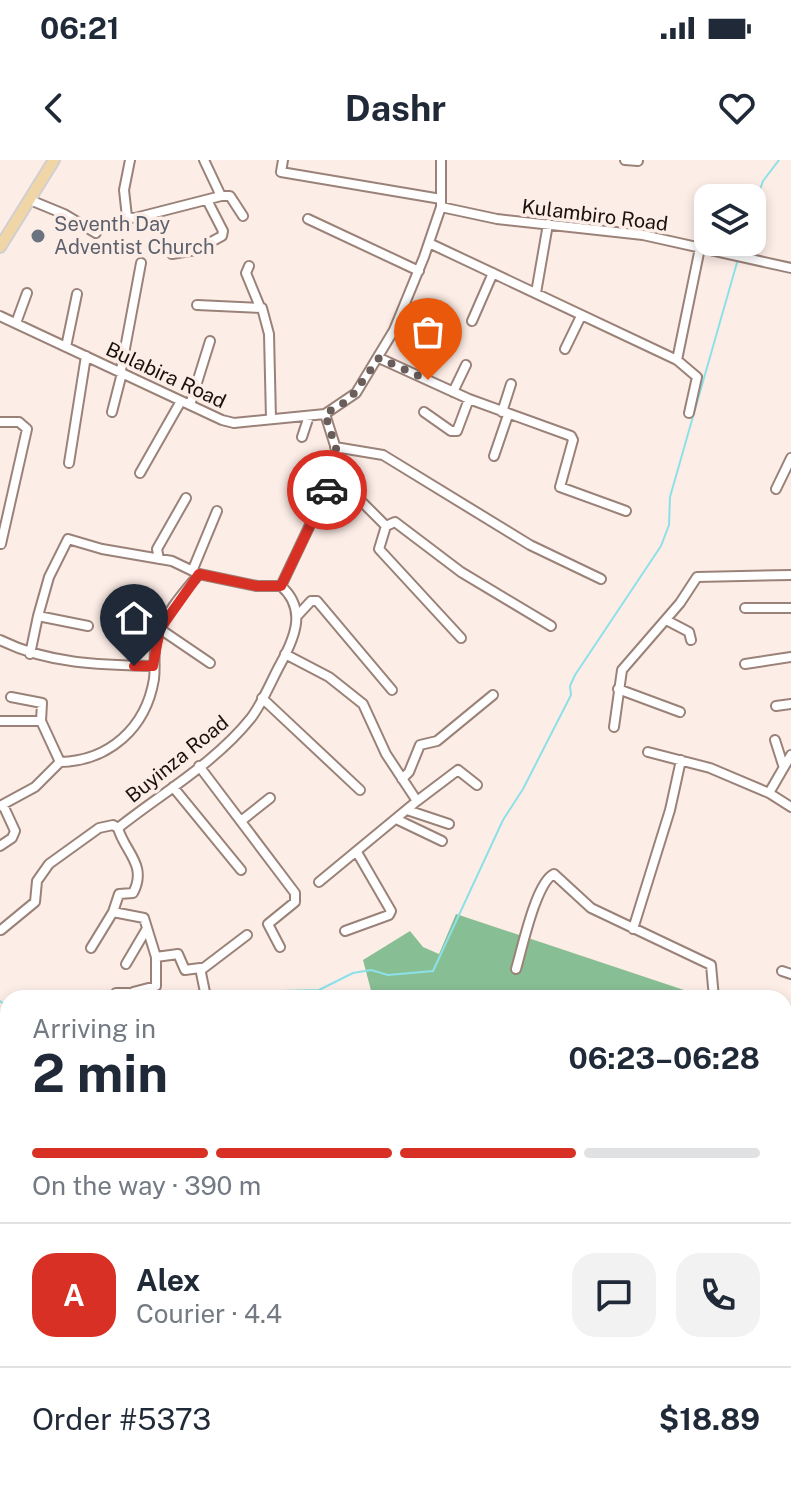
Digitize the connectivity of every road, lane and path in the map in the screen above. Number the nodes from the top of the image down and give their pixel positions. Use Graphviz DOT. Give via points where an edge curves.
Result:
graph roads {
  1 [pos="54,160"];
  2 [pos="130,160"];
  3 [pos="204,160"];
  4 [pos="283,160"];
  5 [pos="441,160"];
  6 [pos="625,160"];
  7 [pos="638,161"];
  8 [pos="221,196"];
  9 [pos="30,200"];
  10 [pos="207,200"];
  11 [pos="441,203"];
  12 [pos="243,216"];
  13 [pos="308,219"];
  14 [pos="548,224"];
  15 [pos="96,233"];
  16 [pos="3,235"];
  17 [pos="429,243"];
  18 [pos="0,247"];
  19 [pos="694,247"];
  20 [pos="172,254"];
  21 [pos="698,256"];
  22 [pos="736,256"];
  23 [pos="141,263"];
  24 [pos="249,266"];
  25 [pos="791,268"];
  26 [pos="419,271"];
  27 [pos="493,273"];
  28 [pos="27,293"];
  29 [pos="536,293"];
  30 [pos="77,294"];
  31 [pos="197,305"];
  32 [pos="260,307"];
  33 [pos="0,316"];
  34 [pos="581,316"];
  35 [pos="472,321"];
  36 [pos="16,323"];
  37 [pos="210,341"];
  38 [pos="66,347"];
  39 [pos="565,349"];
  40 [pos="86,356"];
  41 [pos="379,358"];
  42 [pos="677,360"];
  43 [pos="466,365"];
  44 [pos="121,372"];
  45 [pos="511,384"];
  46 [pos="453,392"];
  47 [pos="469,399"];
  48 [pos="185,403"];
  49 [pos="112,412"];
  50 [pos="424,412"];
  51 [pos="505,413"];
  52 [pos="689,413"];
  53 [pos="325,414"];
  54 [pos="309,416"];
  55 [pos="271,419"];
  56 [pos="0,422"];
  57 [pos="302,437"];
  58 [pos="337,451"];
  59 [pos="494,456"];
  60 [pos="791,458"];
  61 [pos="69,463"];
  62 [pos="306,466"];
  63 [pos="140,473"];
  64 [pos="333,473"];
  65 [pos="776,489"];
  66 [pos="186,498"];
  67 [pos="217,511"];
  68 [pos="626,511"];
  69 [pos="386,526"];
  70 [pos="1,544"];
  71 [pos="159,559"];
  72 [pos="196,571"];
  73 [pos="791,575"];
  74 [pos="601,579"];
  75 [pos="281,586"];
  76 [pos="745,608"];
  77 [pos="791,608"];
  78 [pos="298,615"];
  79 [pos="38,616"];
  80 [pos="666,620"];
  81 [pos="88,626"];
  82 [pos="551,626"];
  83 [pos="160,629"];
  84 [pos="461,638"];
  85 [pos="0,640"];
  86 [pos="691,640"];
  87 [pos="30,654"];
  88 [pos="285,654"];
  89 [pos="791,657"];
  90 [pos="210,663"];
  91 [pos="745,664"];
  92 [pos="153,666"];
  93 [pos="618,689"];
  94 [pos="392,690"];
  95 [pos="493,695"];
  96 [pos="11,697"];
  97 [pos="262,698"];
  98 [pos="791,704"];
  99 [pos="776,706"];
  100 [pos="680,712"];
  101 [pos="0,721"];
  102 [pos="41,721"];
  103 [pos="614,727"];
  104 [pos="775,740"];
  105 [pos="648,752"];
  106 [pos="791,755"];
  107 [pos="681,760"];
  108 [pos="60,762"];
  109 [pos="783,765"];
  110 [pos="199,766"];
  111 [pos="402,779"];
  112 [pos="477,785"];
  113 [pos="173,787"];
  114 [pos="360,790"];
  115 [pos="769,793"];
  116 [pos="270,798"];
  117 [pos="2,806"];
  118 [pos="791,807"];
  119 [pos="413,808"];
  120 [pos="396,819"];
  121 [pos="241,821"];
  122 [pos="449,824"];
  123 [pos="118,828"];
  124 [pos="442,841"];
  125 [pos="0,846"];
  126 [pos="358,854"];
  127 [pos="241,870"];
  128 [pos="319,882"];
  129 [pos="113,912"];
  130 [pos="633,929"];
  131 [pos="1,930"];
  132 [pos="146,930"];
  133 [pos="345,931"];
  134 [pos="247,935"];
  135 [pos="280,947"];
  136 [pos="91,948"];
  137 [pos="156,957"];
  138 [pos="126,964"];
  139 [pos="516,969"];
  140 [pos="201,970"];
  141 [pos="141,990"];
  142 [pos="205,990"];
  143 [pos="713,990"];
  1 -- 9 [label="main road"];
  2 -- 10 [label="street" via="124,190 127,217"];
  3 -- 8 [label="street"];
  4 -- 11 [label="street, Kulambiro Road" via="281,172"];
  5 -- 11 [label="street"];
  6 -- 7 [label="street"];
  8 -- 10 [label="street"];
  8 -- 12 [label="street" via="230,196"];
  9 -- 15 [label="street"];
  9 -- 16 [label="main road"];
  10 -- 20 [label="street" via="222,236 196,250"];
  11 -- 14 [label="street, Kulambiro Road"];
  11 -- 17 [label="street"];
  13 -- 26 [label="street"];
  14 -- 19 [label="street, Kulambiro Road"];
  14 -- 29 [label="street"];
  16 -- 18 [label="main road"];
  17 -- 26 [label="street"];
  17 -- 27 [label="street"];
  21 -- 42 [label="street"];
  22 -- 25 [label="street, Kulambiro Road"];
  23 -- 44 [label="street"];
  24 -- 32 [label="street" via="246,273"];
  26 -- 41 [label="street"];
  27 -- 29 [label="street"];
  27 -- 35 [label="street"];
  28 -- 36 [label="street"];
  29 -- 34 [label="street"];
  30 -- 38 [label="street"];
  31 -- 32 [label="street"];
  32 -- 55 [label="street" via="269,334"];
  33 -- 36 [label="street, Bulabira Road"];
  34 -- 39 [label="street"];
  34 -- 42 [label="street"];
  36 -- 38 [label="street, Bulabira Road"];
  37 -- 48 [label="street"];
  38 -- 40 [label="street, Bulabira Road"];
  40 -- 44 [label="street, Bulabira Road"];
  40 -- 61 [label="street"];
  41 -- 46 [label="street"];
  41 -- 53 [label="street" via="350,399"];
  42 -- 52 [label="street" via="697,377"];
  43 -- 46 [label="street"];
  44 -- 48 [label="street, Bulabira Road"];
  44 -- 49 [label="street"];
  45 -- 51 [label="street"];
  46 -- 47 [label="street"];
  47 -- 50 [label="street" via="457,431"];
  47 -- 51 [label="street"];
  48 -- 55 [label="street, Bulabira Road" via="234,423"];
  48 -- 63 [label="street"];
  51 -- 59 [label="street"];
  51 -- 68 [label="street" via="573,440 560,487"];
  53 -- 54 [label="street, Bulabira Road"];
  53 -- 58 [label="street"];
  54 -- 55 [label="street, Bulabira Road"];
  54 -- 57 [label="street"];
  56 -- 70 [label="street" via="19,422 27,429"];
  58 -- 64 [label="street"];
  58 -- 69 [label="street" via="358,498"];
  58 -- 74 [label="street" via="383,455 530,545"];
  60 -- 65 [label="street"];
  62 -- 64 [label="street"];
  64 -- 75 [label="street"];
  66 -- 71 [label="street" via="157,549"];
  67 -- 72 [label="street"];
  69 -- 82 [label="street" via="395,522 461,572"];
  69 -- 84 [label="street" via="379,549"];
  71 -- 72 [label="street"];
  71 -- 79 [label="street" via="68,539"];
  72 -- 75 [label="street" via="257,586"];
  72 -- 83 [label="street"];
  73 -- 80 [label="street" via="697,577"];
  75 -- 78 [label="street"];
  76 -- 77 [label="street"];
  78 -- 88 [label="street, Buyinza Road"];
  78 -- 94 [label="street" via="317,601"];
  79 -- 81 [label="street"];
  79 -- 87 [label="street"];
  80 -- 86 [label="street" via="689,632"];
  80 -- 93 [label="street" via="627,662"];
  83 -- 90 [label="street"];
  83 -- 92 [label="street"];
  85 -- 87 [label="street"];
  87 -- 92 [label="street"];
  88 -- 97 [label="street, Buyinza Road"];
  88 -- 111 [label="street" via="316,669 363,704"];
  89 -- 91 [label="street"];
  92 -- 108 [label="street" via="151,688 129,735 89,758"];
  93 -- 100 [label="street"];
  93 -- 103 [label="street"];
  95 -- 111 [label="street" via="437,741 420,745"];
  96 -- 102 [label="street" via="40,701"];
  97 -- 110 [label="street, Buyinza Road" via="249,720"];
  97 -- 114 [label="street"];
  98 -- 99 [label="street"];
  101 -- 102 [label="street"];
  102 -- 108 [label="street"];
  104 -- 109 [label="street"];
  105 -- 107 [label="street"];
  106 -- 109 [label="street"];
  107 -- 115 [label="street"];
  107 -- 130 [label="street"];
  108 -- 117 [label="street" via="35,787"];
  109 -- 115 [label="street"];
  110 -- 113 [label="street, Buyinza Road"];
  110 -- 121 [label="street"];
  111 -- 119 [label="street"];
  112 -- 119 [label="street" via="458,770"];
  113 -- 123 [label="street, Buyinza Road"];
  113 -- 127 [label="street"];
  115 -- 118 [label="street"];
  116 -- 121 [label="street"];
  117 -- 125 [label="street" via="15,831"];
  119 -- 120 [label="street"];
  119 -- 122 [label="street"];
  120 -- 124 [label="street"];
  120 -- 126 [label="street"];
  121 -- 135 [label="street" via="294,889 298,905 268,924"];
  123 -- 129 [label="street, Buyinza Road" via="137,862 135,890 119,894"];
  123 -- 131 [label="street" via="99,828 61,853 40,875 35,902"];
  126 -- 128 [label="street"];
  126 -- 133 [label="street" via="391,911"];
  129 -- 132 [label="street" via="143,917"];
  129 -- 136 [label="street"];
  130 -- 139 [label="street" via="591,908 551,874 536,903"];
  130 -- 143 [label="street" via="711,965"];
  132 -- 137 [label="street"];
  132 -- 138 [label="street"];
  134 -- 140 [label="street"];
  137 -- 140 [label="street" via="179,954 185,970"];
  137 -- 141 [label="street" via="156,986"];
  140 -- 142 [label="street"];
}
